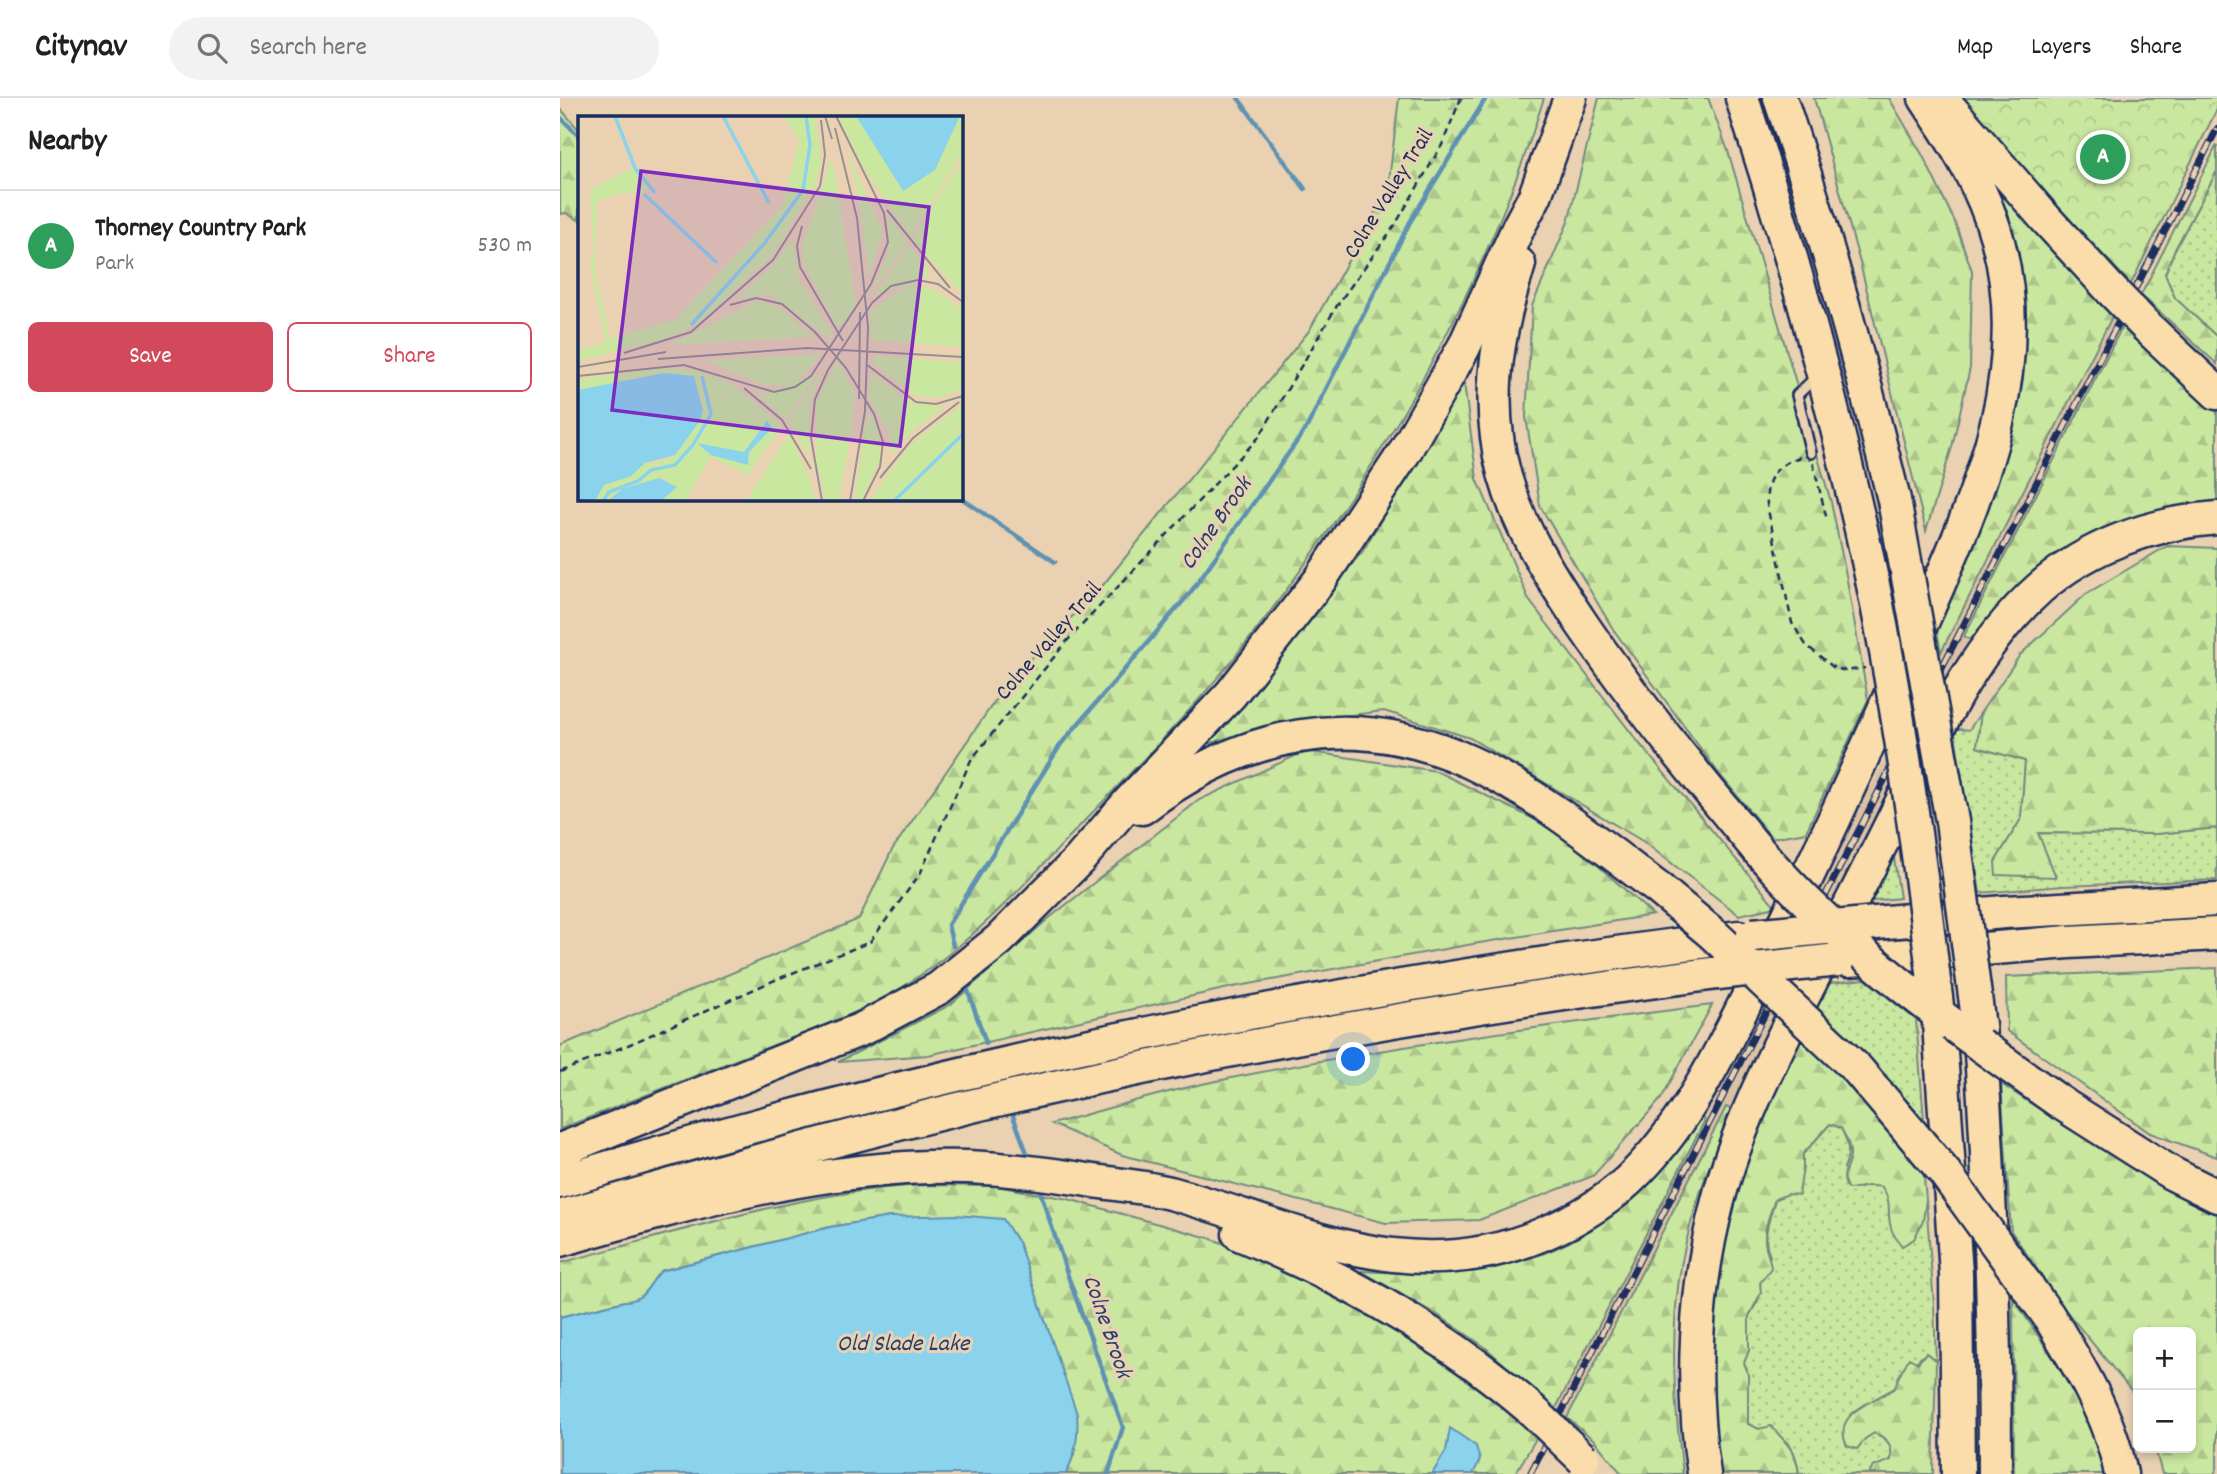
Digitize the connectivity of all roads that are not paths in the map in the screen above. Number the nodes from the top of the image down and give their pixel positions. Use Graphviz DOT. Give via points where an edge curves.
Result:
graph roads {
  1 [pos="1570,98"];
  2 [pos="1742,98"];
  3 [pos="1780,98"];
  4 [pos="1925,98"];
  5 [pos="1942,98"];
  6 [pos="1535,196"];
  7 [pos="1823,369"];
  8 [pos="2217,393"];
  9 [pos="1811,453"];
  10 [pos="2217,518"];
  11 [pos="1079,860"];
  12 [pos="2217,901"];
  13 [pos="2217,934"];
  14 [pos="560,1150"];
  15 [pos="1099,1181"];
  16 [pos="560,1182"];
  17 [pos="2217,1196"];
  18 [pos="560,1217"];
  19 [pos="560,1240"];
  20 [pos="1590,1466"];
  21 [pos="1704,1474"];
  22 [pos="1958,1474"];
  23 [pos="1995,1474"];
  24 [pos="2121,1474"];
  1 -- 6 [label="highway"];
  2 -- 7 [label="highway"];
  3 -- 23 [label="highway, bridge" via="1845,310 1894,500 1950,808 1978,1019 1987,1141"];
  4 -- 15 [label="highway" via="1977,187 2001,253 2010,341 1998,424 1963,527 1807,882 1696,1093 1664,1141 1626,1182 1571,1222 1502,1249 1446,1258 1367,1252 1170,1193"];
  5 -- 8 [label="highway, bridge" via="2111,290"];
  6 -- 11 [label="highway" via="1464,347 1352,534 1231,694"];
  6 -- 17 [label="highway, bridge" via="1496,361 1497,437 1508,488 1527,532 1597,646 1758,850 1863,955 2064,1105 2171,1173"];
  7 -- 9 [label="lane" via="1797,396"];
  7 -- 22 [label="highway, bridge" via="1887,660 1939,1023 1956,1274"];
  10 -- 21 [label="highway" via="2168,524 2133,535 2098,549 2056,575 2000,629 1961,684 1787,1029 1728,1166 1704,1266 1697,1342"];
  11 -- 14 [label="highway" via="999,940 939,988 901,1010"];
  11 -- 24 [label="highway, bridge" via="1160,795 1219,760 1281,739 1323,734 1384,737 1422,745 1485,769 1570,822 1659,889 1857,1069 1945,1173 2048,1315 2085,1377"];
  12 -- 16 [label="highway, bridge" via="2005,912 1753,935 1338,996 1161,1029 816,1110"];
  13 -- 18 [label="highway, bridge" via="1838,960 1464,1008 1269,1042 963,1108"];
  15 -- 19 [label="highway" via="1003,1169 868,1171 722,1198"];
  15 -- 20 [label="highway, bridge" via="1106,1191 1276,1249 1393,1308 1470,1359"];
}
